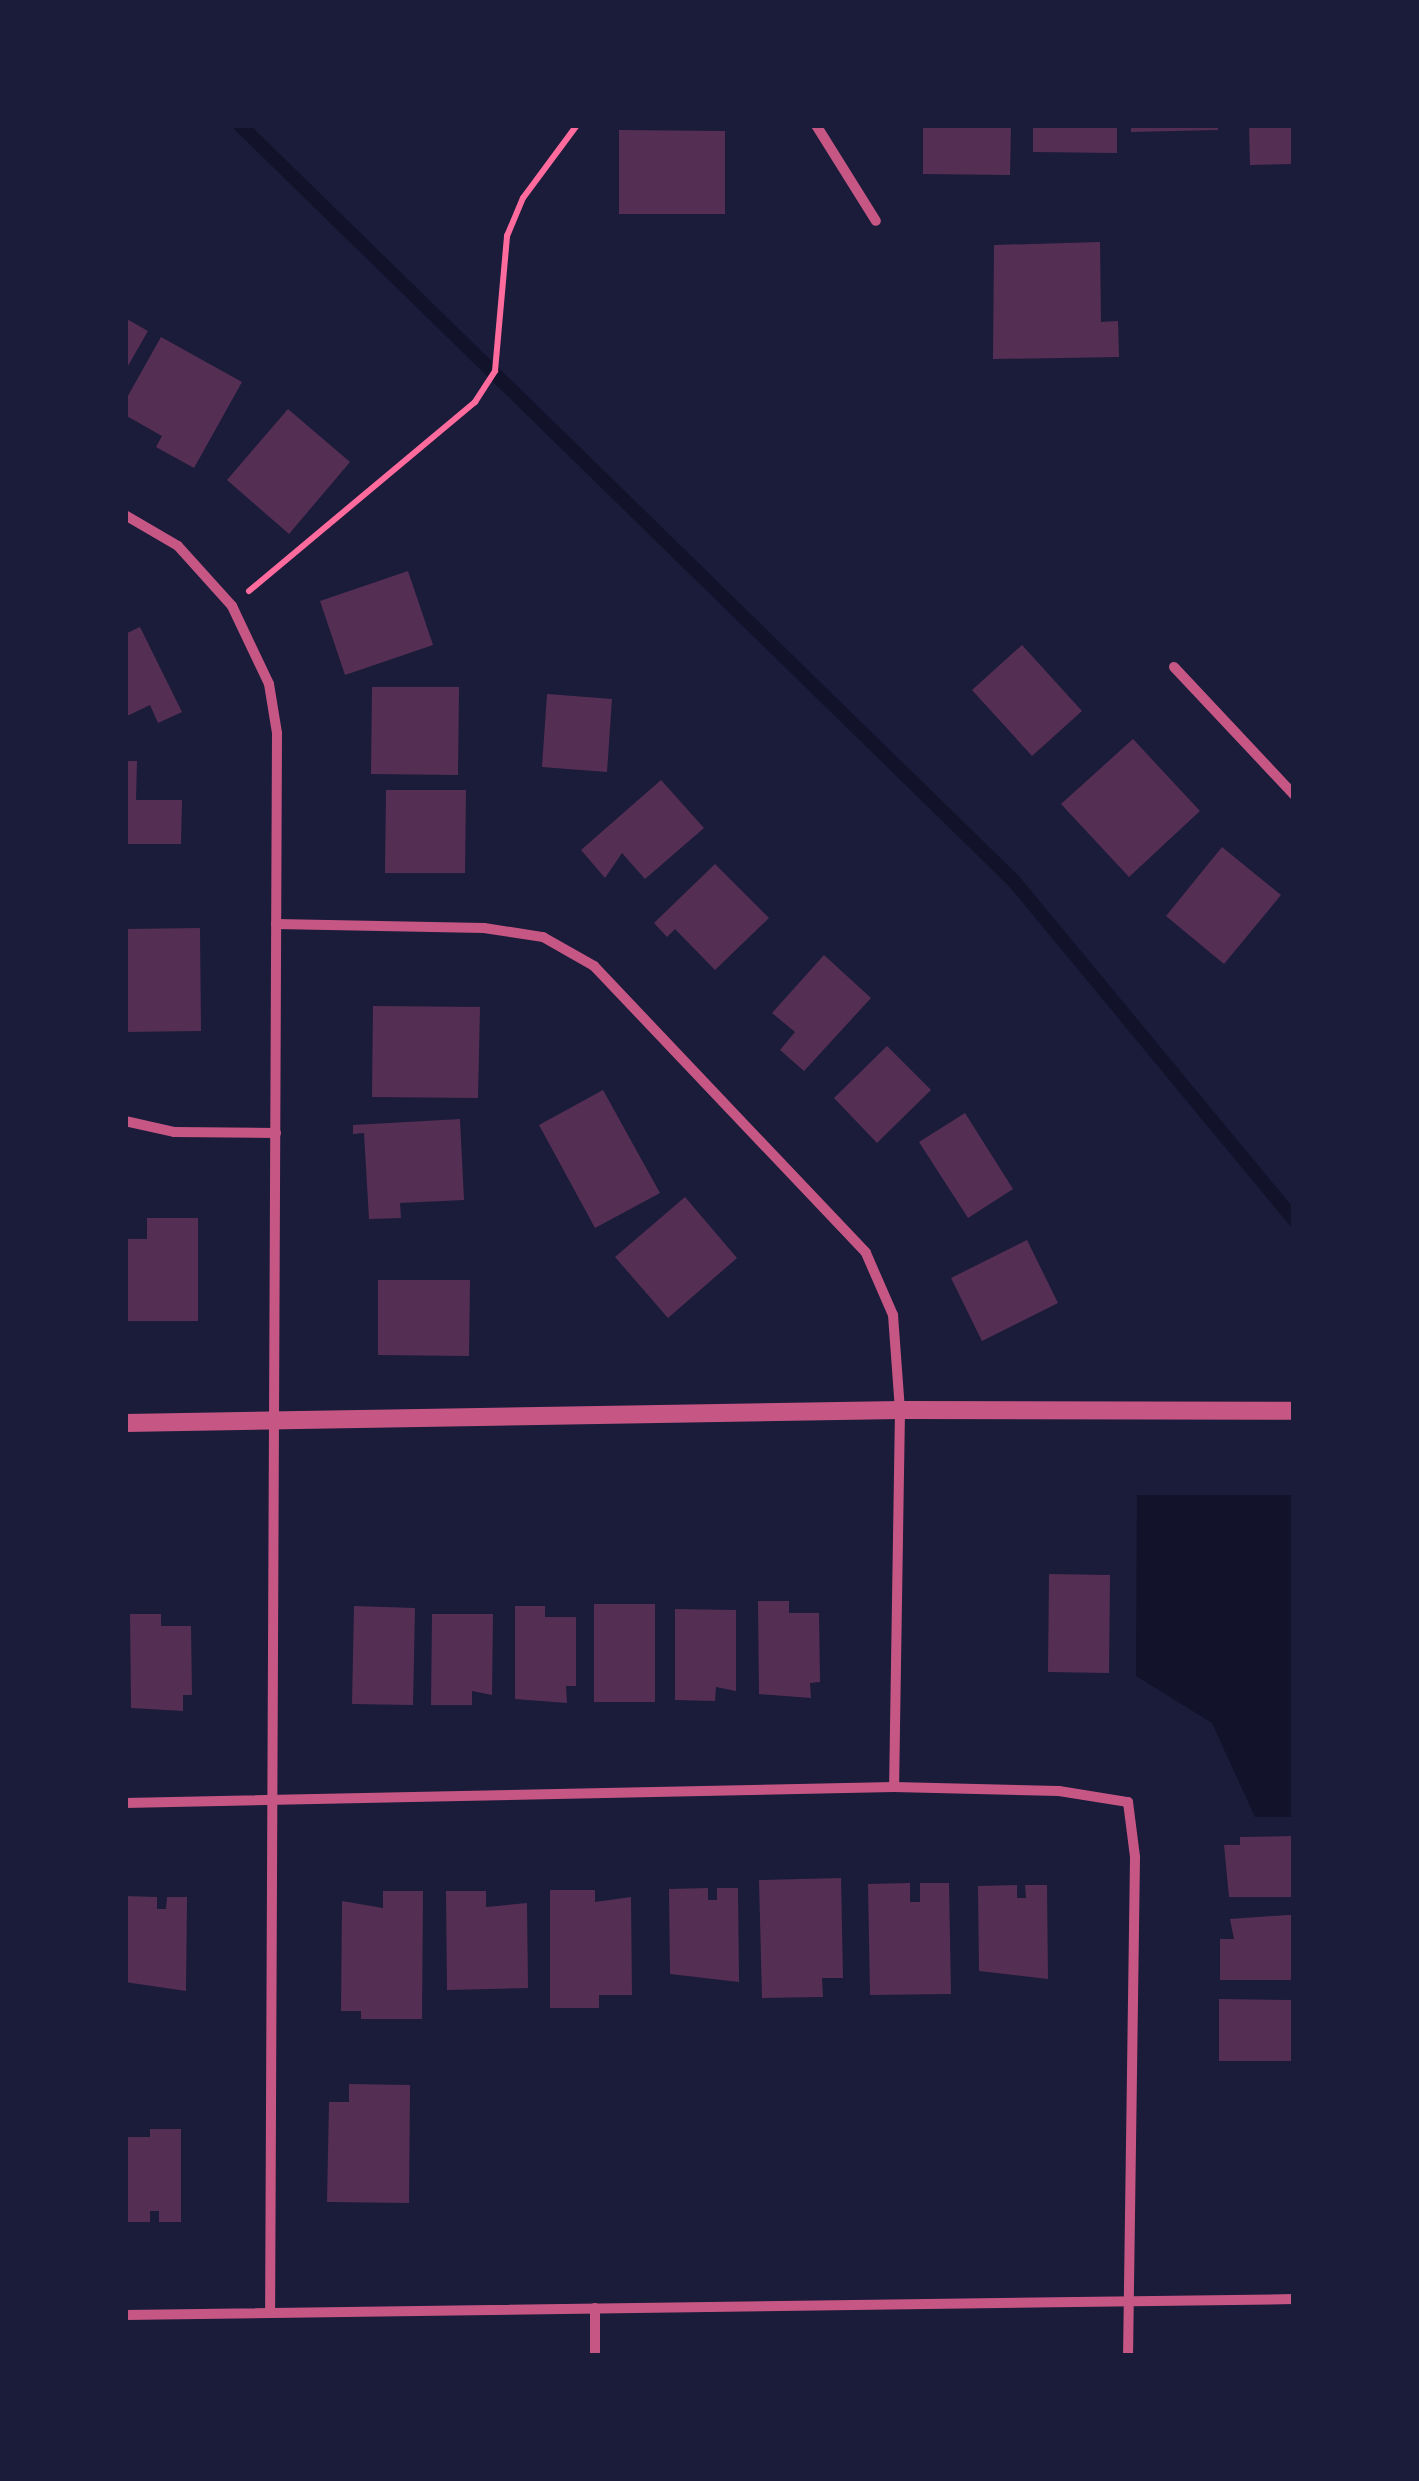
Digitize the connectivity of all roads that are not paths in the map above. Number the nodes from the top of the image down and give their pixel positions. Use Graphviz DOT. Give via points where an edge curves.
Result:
graph roads {
  1 [pos="816,125"];
  2 [pos="876,221"];
  3 [pos="125,515"];
  4 [pos="1174,667"];
  5 [pos="1294,795"];
  6 [pos="276,924"];
  7 [pos="125,1122"];
  8 [pos="276,1133"];
  9 [pos="900,1410"];
  10 [pos="1294,1412"];
  11 [pos="276,1420"];
  12 [pos="125,1423"];
  13 [pos="894,1787"];
  14 [pos="270,1800"];
  15 [pos="125,1802"];
  16 [pos="1294,2299"];
  17 [pos="1128,2301"];
  18 [pos="595,2308"];
  19 [pos="270,2312"];
  20 [pos="125,2315"];
  21 [pos="595,2356"];
  22 [pos="1128,2356"];
  1 -- 2 [label="street"];
  3 -- 6 [label="street" via="178,546 232,606 269,684 277,733"];
  4 -- 5 [label="street"];
  6 -- 8 [label="street"];
  6 -- 9 [label="street" via="484,928 542,937 594,966 866,1253 893,1314"];
  7 -- 8 [label="street" via="174,1132"];
  8 -- 11 [label="street"];
  9 -- 10 [label="street"];
  9 -- 11 [label="street"];
  9 -- 13 [label="street"];
  11 -- 12 [label="street"];
  11 -- 14 [label="street"];
  13 -- 14 [label="street"];
  13 -- 17 [label="street" via="1059,1791 1128,1802 1135,1856"];
  14 -- 15 [label="street"];
  14 -- 19 [label="street"];
  16 -- 17 [label="street"];
  17 -- 18 [label="street"];
  17 -- 22 [label="street"];
  18 -- 19 [label="street"];
  18 -- 21 [label="street"];
  19 -- 20 [label="street"];
}
